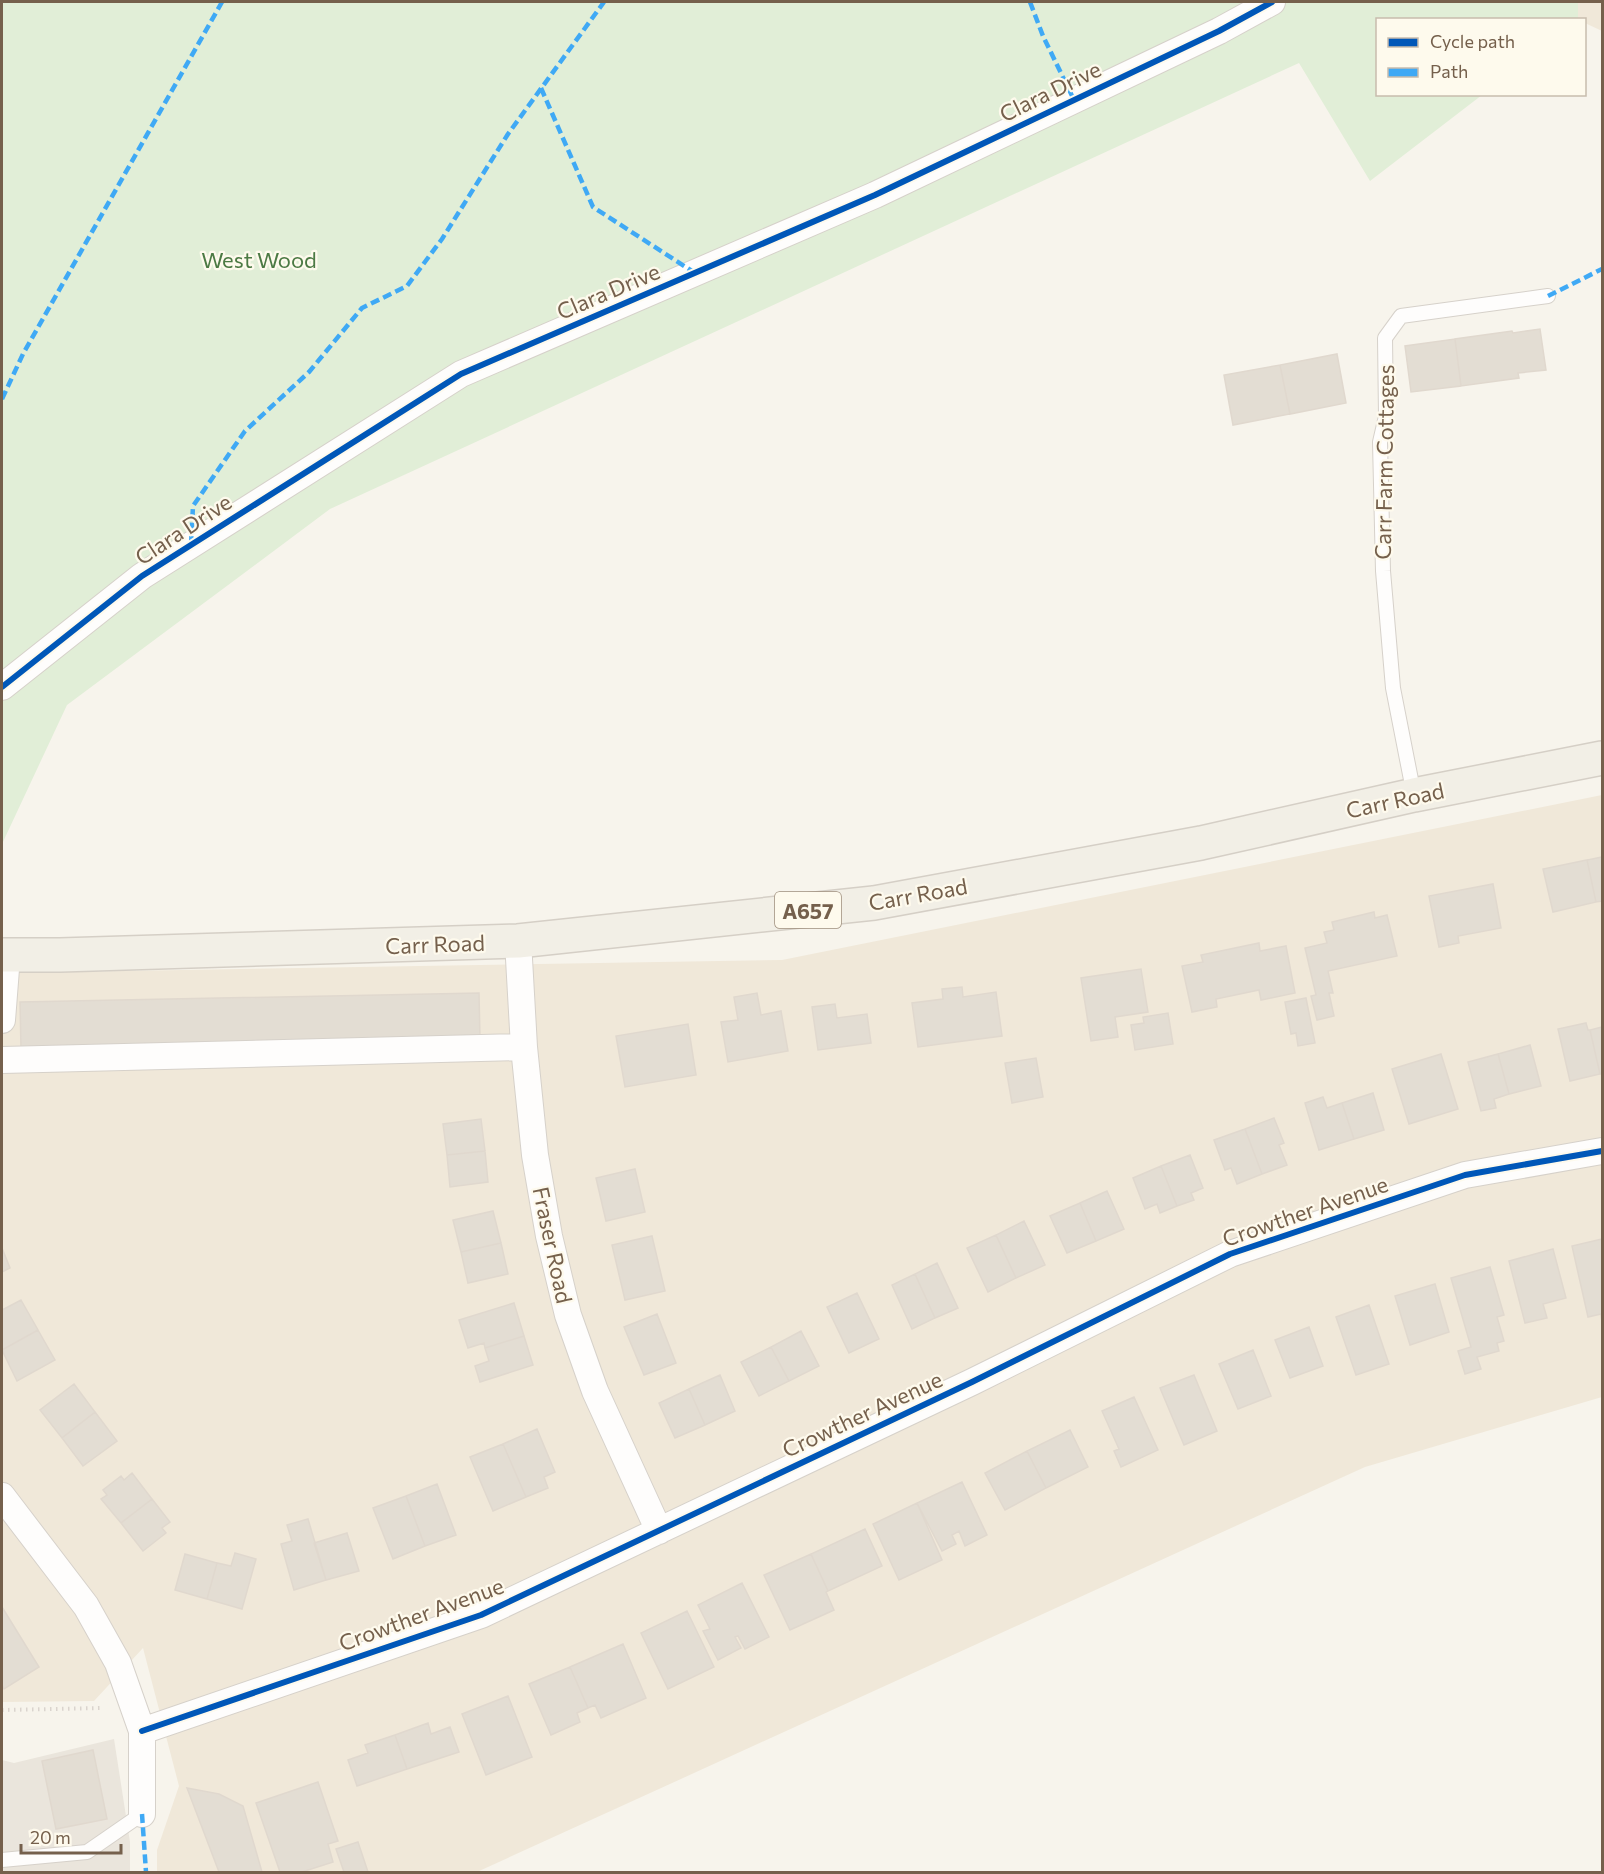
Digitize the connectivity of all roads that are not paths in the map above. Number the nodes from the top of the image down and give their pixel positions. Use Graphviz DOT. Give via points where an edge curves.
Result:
graph roads {
  1 [pos="1272,2"];
  2 [pos="1243,9"];
  3 [pos="1548,296"];
  4 [pos="2,687"];
  5 [pos="1602,758"];
  6 [pos="1414,795"];
  7 [pos="518,941"];
  8 [pos="4,955"];
  9 [pos="2,1020"];
  10 [pos="524,1047"];
  11 [pos="2,1060"];
  12 [pos="1602,1151"];
  13 [pos="2,1496"];
  14 [pos="659,1531"];
  15 [pos="142,1731"];
  16 [pos="142,1814"];
  17 [pos="2,1860"];
  1 -- 2 [label="street, Clara Drive"];
  2 -- 4 [label="street, Clara Drive" via="1219,31 875,195 461,374 142,576"];
  3 -- 6 [label="lane, Carr Farm Cottages" via="1401,316 1385,338 1386,416 1380,442 1383,571 1393,688"];
  5 -- 6 [label="main road, Carr Road / A657"];
  6 -- 7 [label="main road, Carr Road / A657" via="1201,843 874,903"];
  7 -- 8 [label="main road, Carr Road / A657"];
  7 -- 10 [label="street, Fraser Road"];
  8 -- 9 [label="street, Carr Road"];
  10 -- 11 [label="street"];
  10 -- 14 [label="street, Fraser Road" via="535,1155 568,1315 595,1391"];
  12 -- 14 [label="street, Crowther Avenue" via="1465,1175 1230,1254"];
  13 -- 15 [label="street" via="86,1606 118,1663"];
  14 -- 15 [label="street, Crowther Avenue" via="481,1615"];
  15 -- 16 [label="street"];
  16 -- 17 [label="lane" via="87,1852"];
}
